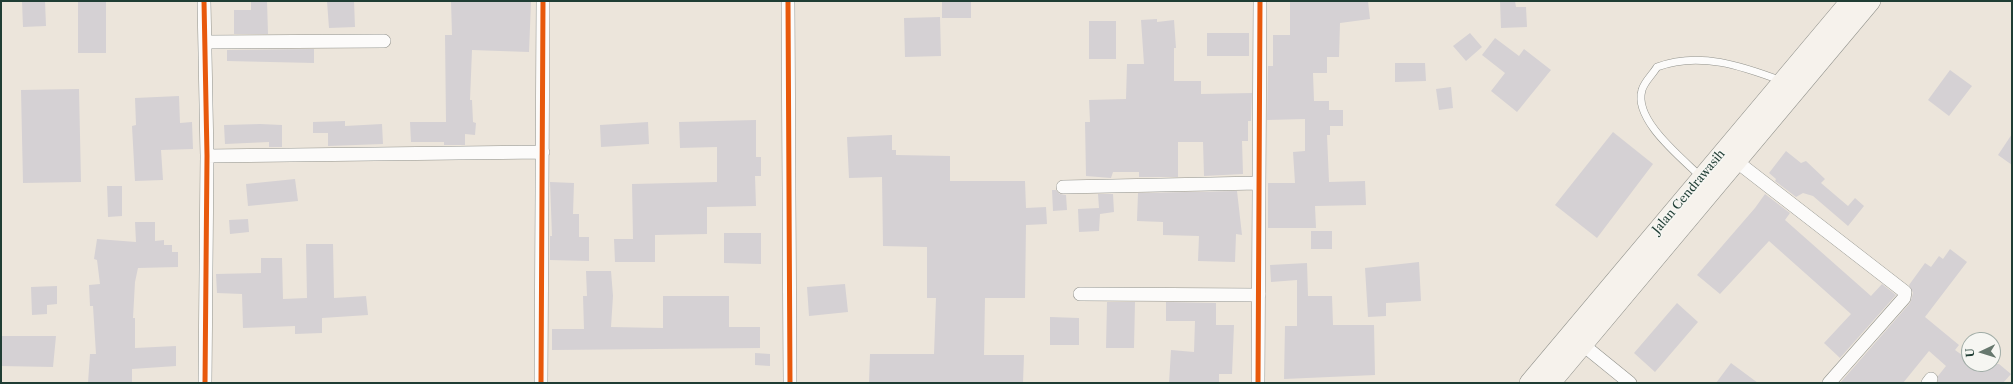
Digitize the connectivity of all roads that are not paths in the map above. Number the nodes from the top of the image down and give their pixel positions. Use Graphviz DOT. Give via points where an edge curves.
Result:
graph roads {
  1 [pos="204,1"];
  2 [pos="543,1"];
  3 [pos="788,1"];
  4 [pos="1260,1"];
  5 [pos="1850,1"];
  6 [pos="1871,1"];
  7 [pos="384,41"];
  8 [pos="206,42"];
  9 [pos="1782,81"];
  10 [pos="543,152"];
  11 [pos="207,156"];
  12 [pos="1736,162"];
  13 [pos="1701,177"];
  14 [pos="1259,183"];
  15 [pos="1063,187"];
  16 [pos="1080,294"];
  17 [pos="1259,295"];
  18 [pos="1577,339"];
  19 [pos="205,383"];
  20 [pos="542,383"];
  21 [pos="790,383"];
  22 [pos="1258,383"];
  23 [pos="1529,383"];
  24 [pos="1552,383"];
  25 [pos="1630,383"];
  26 [pos="1829,383"];
  1 -- 8 [label="street"];
  2 -- 10 [label="street"];
  3 -- 21 [label="street"];
  4 -- 14 [label="street"];
  5 -- 9 [label="main road, Jalan Cendrawasih"];
  6 -- 12 [label="main road, Jalan Cendrawasih"];
  7 -- 8 [label="street"];
  8 -- 11 [label="street"];
  9 -- 13 [label="main road, Jalan Cendrawasih"];
  9 -- 13 [label="lane" via="1713,60 1681,61 1657,67 1642,90 1643,110 1657,134"];
  10 -- 11 [label="street"];
  10 -- 20 [label="street"];
  11 -- 19 [label="street"];
  12 -- 18 [label="main road, Jalan Cendrawasih"];
  12 -- 26 [label="street" via="1905,292 1904,298"];
  13 -- 18 [label="main road, Jalan Cendrawasih"];
  14 -- 15 [label="street"];
  14 -- 17 [label="street"];
  16 -- 17 [label="street"];
  17 -- 22 [label="street"];
  18 -- 23 [label="main road, Jalan Cendrawasih"];
  18 -- 24 [label="main road, Jalan Cendrawasih"];
  18 -- 25 [label="street"];
}
